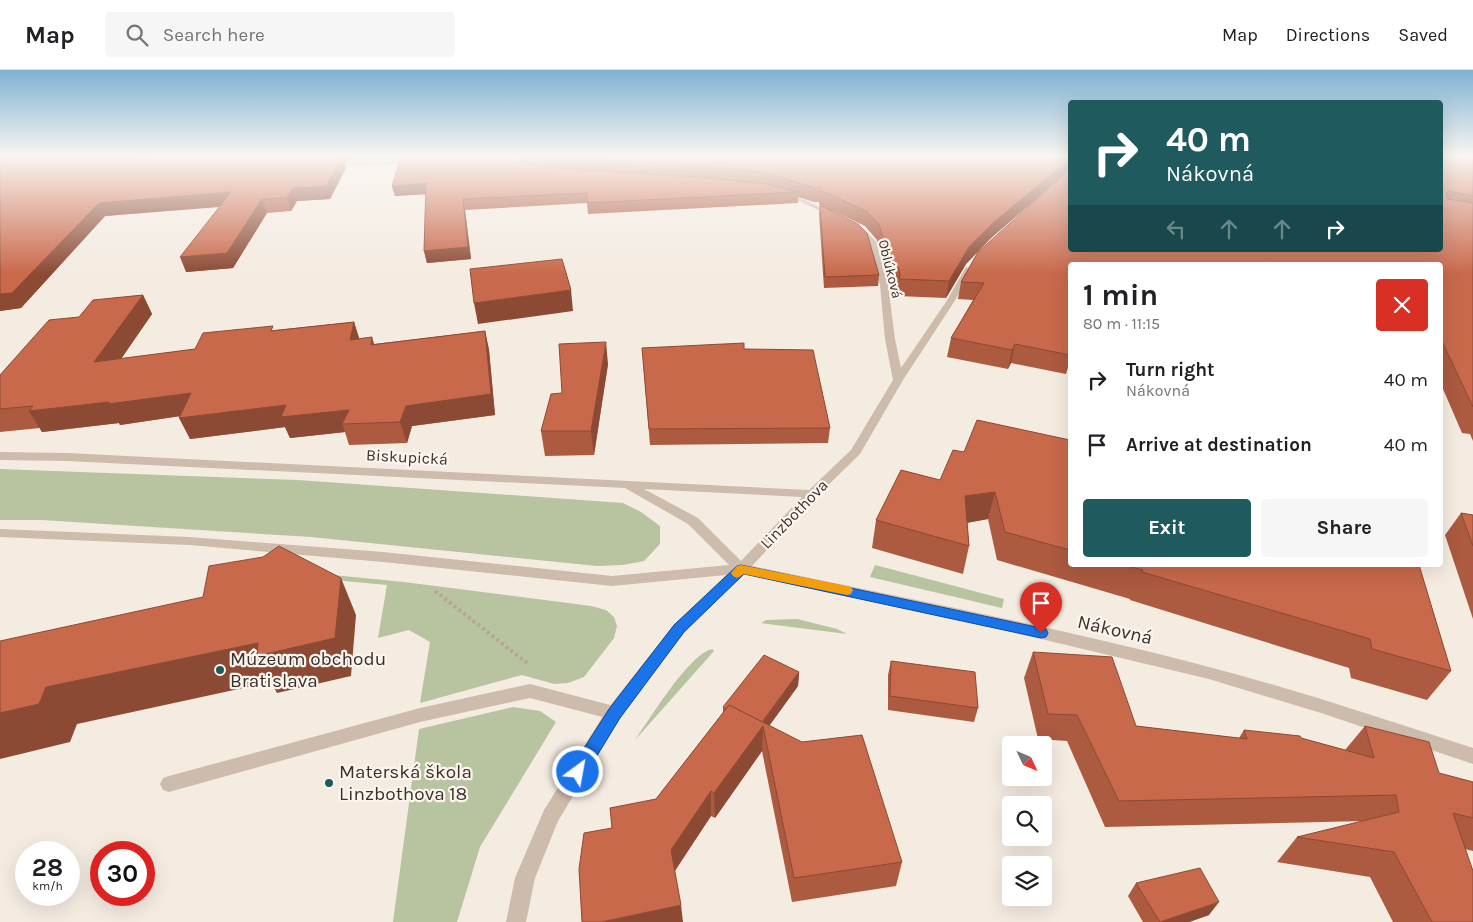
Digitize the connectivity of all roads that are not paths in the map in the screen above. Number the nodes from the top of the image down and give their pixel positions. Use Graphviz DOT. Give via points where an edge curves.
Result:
graph roads {
  1 [pos="782,195"];
  2 [pos="976,260"];
  3 [pos="898,380"];
  4 [pos="0,456"];
  5 [pos="628,485"];
  6 [pos="812,494"];
  7 [pos="0,533"];
  8 [pos="741,569"];
  9 [pos="614,713"];
  10 [pos="1473,756"];
  11 [pos="169,784"];
  12 [pos="516,922"];
  1 -- 3 [label="street, Oblúková" via="847,222 872,241 884,285"];
  2 -- 3 [label="street, Linzbothova"];
  3 -- 6 [label="street, Linzbothova" via="856,452"];
  4 -- 5 [label="street, Biskupická"];
  5 -- 6 [label="street, Biskupická"];
  5 -- 8 [label="street" via="693,521"];
  6 -- 8 [label="street, Linzbothova"];
  7 -- 8 [label="street" via="189,541 612,581"];
  8 -- 9 [label="street, Linzbothova" via="679,629"];
  8 -- 10 [label="street, Nákovná" via="1003,624 1209,673"];
  9 -- 11 [label="street" via="530,692 420,716"];
  9 -- 12 [label="street, Linzbothova" via="551,816 525,878"];
}
